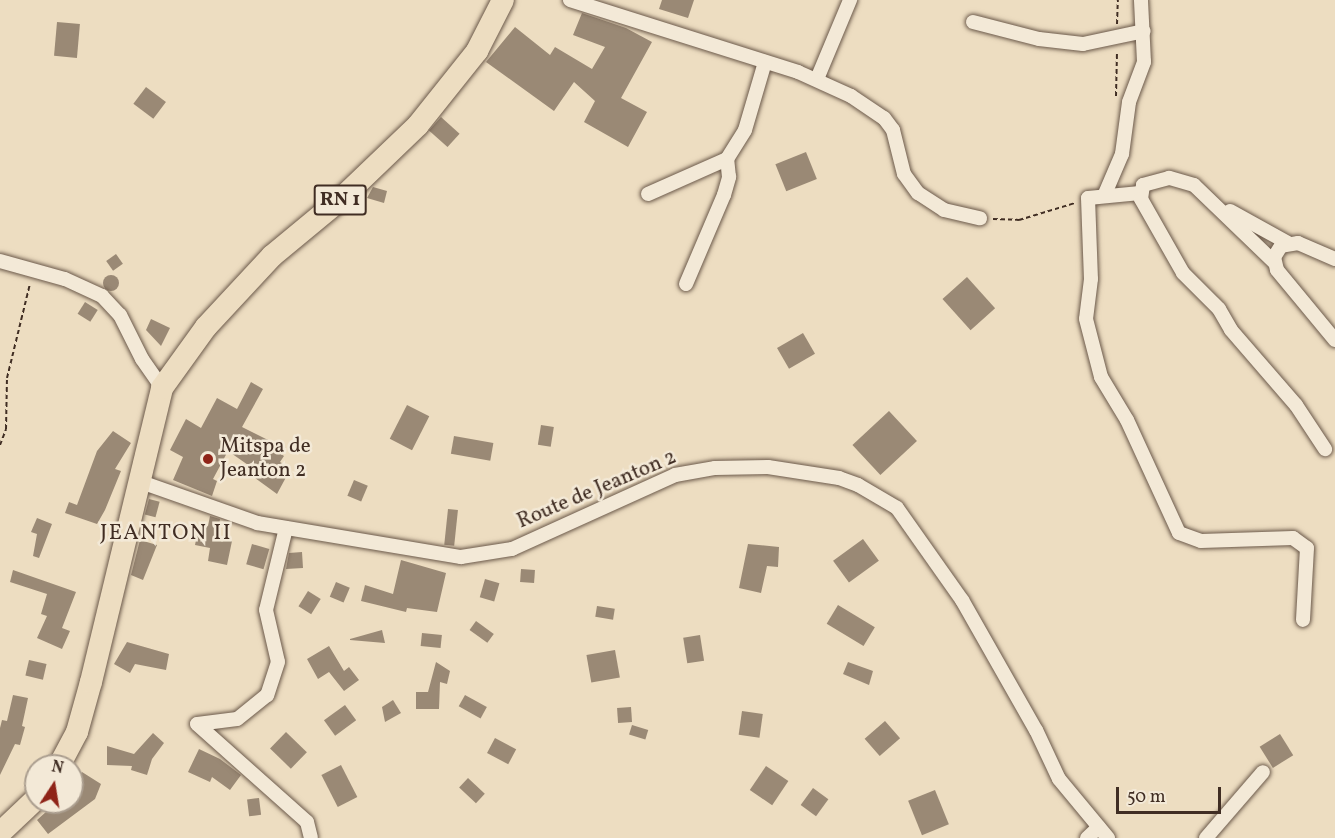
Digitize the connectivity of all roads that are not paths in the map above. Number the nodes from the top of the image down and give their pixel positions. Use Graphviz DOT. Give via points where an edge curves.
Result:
graph roads {
  1 [pos="503,0"];
  2 [pos="570,0"];
  3 [pos="849,0"];
  4 [pos="1141,0"];
  5 [pos="973,22"];
  6 [pos="1143,31"];
  7 [pos="765,62"];
  8 [pos="817,79"];
  9 [pos="727,159"];
  10 [pos="1140,193"];
  11 [pos="648,194"];
  12 [pos="1203,194"];
  13 [pos="1104,196"];
  14 [pos="980,218"];
  15 [pos="1288,243"];
  16 [pos="1335,260"];
  17 [pos="0,261"];
  18 [pos="1274,262"];
  19 [pos="686,284"];
  20 [pos="1335,340"];
  21 [pos="162,387"];
  22 [pos="1325,449"];
  23 [pos="138,480"];
  24 [pos="286,528"];
  25 [pos="1303,620"];
  26 [pos="65,754"];
  27 [pos="1263,772"];
  28 [pos="24,810"];
  29 [pos="1099,827"];
  30 [pos="0,833"];
  31 [pos="311,838"];
  32 [pos="1087,838"];
  33 [pos="1108,838"];
  34 [pos="1206,838"];
  1 -- 21 [label="main road, RN 1" via="477,51 418,125 342,198 272,256 206,327"];
  2 -- 7 [label="street"];
  3 -- 8 [label="street"];
  4 -- 6 [label="street"];
  5 -- 6 [label="street" via="1061,43 1083,44"];
  6 -- 13 [label="street" via="1144,62 1130,102 1122,154"];
  7 -- 8 [label="street"];
  7 -- 9 [label="street" via="745,130"];
  8 -- 14 [label="street" via="884,118 892,130 904,174 918,192 944,210"];
  9 -- 11 [label="street"];
  9 -- 19 [label="street" via="729,177 724,195"];
  10 -- 12 [label="street" via="1148,182 1169,178 1194,185"];
  10 -- 13 [label="street"];
  10 -- 22 [label="street" via="1183,273 1219,309 1231,330 1296,405"];
  12 -- 15 [label="street"];
  12 -- 18 [label="street"];
  13 -- 25 [label="street" via="1088,198 1088,340 1101,377 1127,420 1172,525 1179,533 1201,540 1293,538 1302,542 1309,557"];
  15 -- 16 [label="street" via="1298,243"];
  15 -- 18 [label="street" via="1276,251"];
  17 -- 21 [label="street" via="102,296 120,315 142,359"];
  18 -- 20 [label="street"];
  21 -- 23 [label="main road, RN 1"];
  23 -- 24 [label="street, Route de Jeanton 2" via="257,523"];
  23 -- 26 [label="main road, RN 1" via="91,682"];
  24 -- 29 [label="street, Route de Jeanton 2" via="461,557 512,549 675,475 715,468 768,467 839,478 897,508 962,600 1036,730 1059,779"];
  24 -- 31 [label="street" via="267,610 278,662 267,695 237,719 197,724 307,822"];
  27 -- 34 [label="street"];
  28 -- 30 [label="main road"];
  29 -- 32 [label="street"];
  29 -- 33 [label="street, Route de Jeanton 2"];
}
